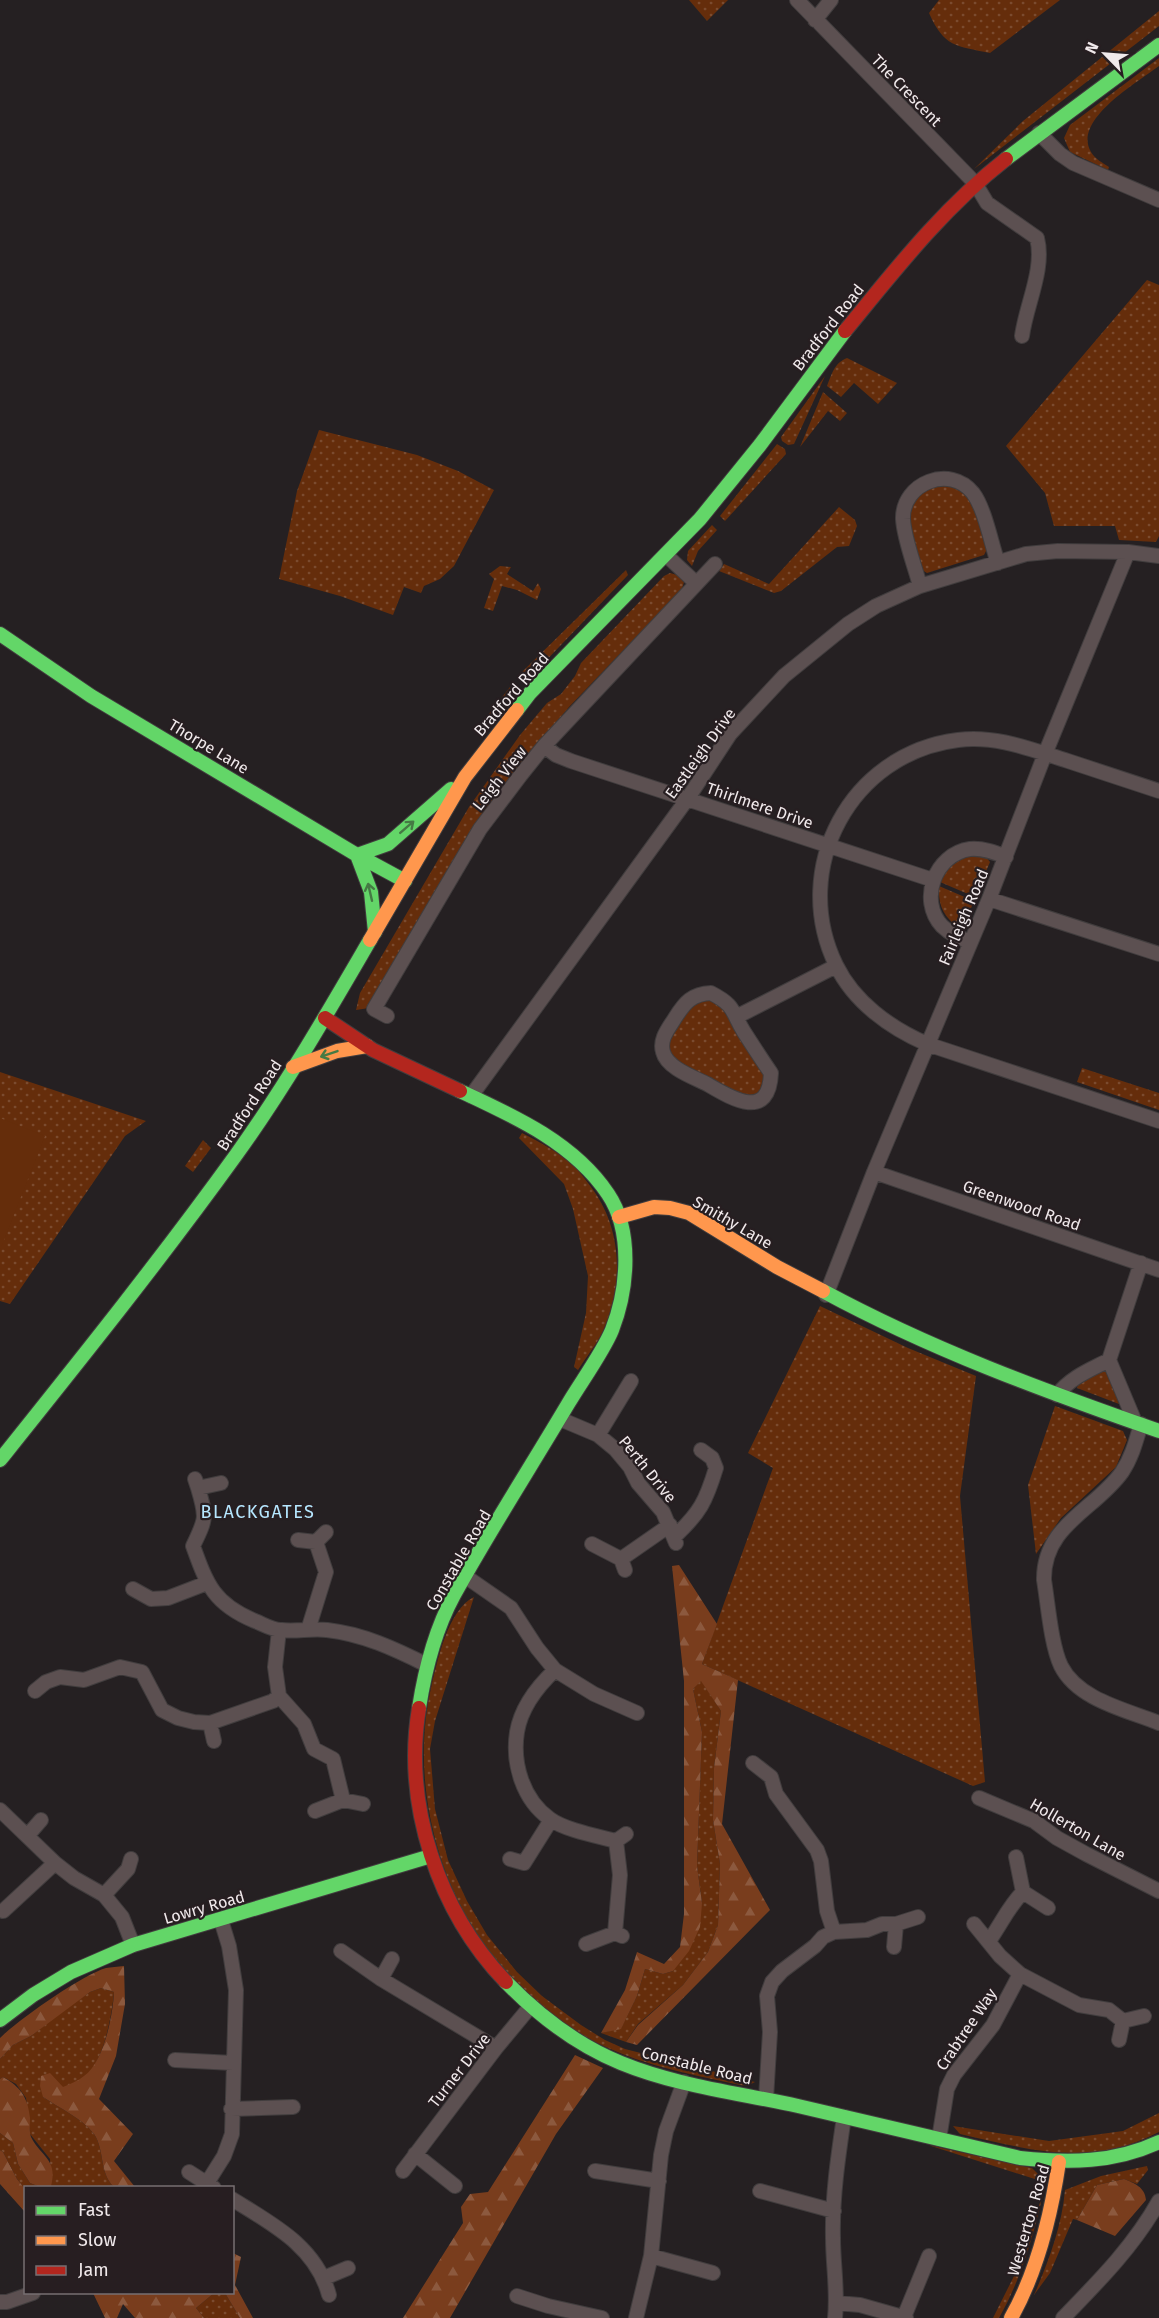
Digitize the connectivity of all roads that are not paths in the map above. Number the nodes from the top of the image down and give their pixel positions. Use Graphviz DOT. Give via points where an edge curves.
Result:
graph roads {
  1 [pos="797,0"];
  2 [pos="831,0"];
  3 [pos="815,20"];
  4 [pos="1159,45"];
  5 [pos="1039,132"];
  6 [pos="975,183"];
  7 [pos="1159,201"];
  8 [pos="1022,336"];
  9 [pos="1128,552"];
  10 [pos="666,555"];
  11 [pos="1159,556"];
  12 [pos="998,563"];
  13 [pos="715,564"];
  14 [pos="696,583"];
  15 [pos="920,586"];
  16 [pos="0,634"];
  17 [pos="544,746"];
  18 [pos="1045,754"];
  19 [pos="465,777"];
  20 [pos="1159,791"];
  21 [pos="688,798"];
  22 [pos="828,845"];
  23 [pos="357,855"];
  24 [pos="1006,857"];
  25 [pos="405,880"];
  26 [pos="933,880"];
  27 [pos="989,899"];
  28 [pos="375,932"];
  29 [pos="970,942"];
  30 [pos="1159,954"];
  31 [pos="837,966"];
  32 [pos="387,1016"];
  33 [pos="738,1016"];
  34 [pos="325,1018"];
  35 [pos="927,1044"];
  36 [pos="367,1047"];
  37 [pos="293,1067"];
  38 [pos="471,1096"];
  39 [pos="1159,1121"];
  40 [pos="874,1172"];
  41 [pos="619,1217"];
  42 [pos="1141,1263"];
  43 [pos="1159,1270"];
  44 [pos="826,1294"];
  45 [pos="1109,1360"];
  46 [pos="632,1381"];
  47 [pos="1058,1395"];
  48 [pos="560,1419"];
  49 [pos="1138,1423"];
  50 [pos="1159,1431"];
  51 [pos="598,1435"];
  52 [pos="701,1450"];
  53 [pos="0,1460"];
  54 [pos="221,1483"];
  55 [pos="673,1535"];
  56 [pos="298,1540"];
  57 [pos="592,1544"];
  58 [pos="465,1576"];
  59 [pos="207,1583"];
  60 [pos="133,1589"];
  61 [pos="279,1630"];
  62 [pos="308,1630"];
  63 [pos="426,1665"];
  64 [pos="555,1670"];
  65 [pos="34,1691"];
  66 [pos="279,1696"];
  67 [pos="637,1713"];
  68 [pos="210,1723"];
  69 [pos="1159,1723"];
  70 [pos="214,1741"];
  71 [pos="753,1763"];
  72 [pos="979,1798"];
  73 [pos="343,1800"];
  74 [pos="363,1804"];
  75 [pos="0,1810"];
  76 [pos="315,1811"];
  77 [pos="41,1820"];
  78 [pos="551,1820"];
  79 [pos="28,1835"];
  80 [pos="431,1856"];
  81 [pos="1016,1857"];
  82 [pos="131,1859"];
  83 [pos="510,1859"];
  84 [pos="55,1863"];
  85 [pos="1159,1891"];
  86 [pos="1023,1892"];
  87 [pos="104,1895"];
  88 [pos="1048,1908"];
  89 [pos="4,1914"];
  90 [pos="918,1917"];
  91 [pos="221,1920"];
  92 [pos="896,1924"];
  93 [pos="974,1924"];
  94 [pos="834,1932"];
  95 [pos="989,1941"];
  96 [pos="586,1944"];
  97 [pos="133,1945"];
  98 [pos="894,1947"];
  99 [pos="341,1951"];
  100 [pos="392,1959"];
  101 [pos="1020,1974"];
  102 [pos="381,1978"];
  103 [pos="530,2007"];
  104 [pos="1144,2016"];
  105 [pos="0,2020"];
  106 [pos="1123,2021"];
  107 [pos="1119,2040"];
  108 [pos="496,2048"];
  109 [pos="175,2060"];
  110 [pos="233,2063"];
  111 [pos="684,2082"];
  112 [pos="766,2099"];
  113 [pos="293,2107"];
  114 [pos="231,2109"];
  115 [pos="844,2117"];
  116 [pos="939,2139"];
  117 [pos="1159,2142"];
  118 [pos="415,2154"];
  119 [pos="1059,2162"];
  120 [pos="403,2171"];
  121 [pos="189,2172"];
  122 [pos="596,2172"];
  123 [pos="659,2181"];
  124 [pos="211,2185"];
  125 [pos="455,2186"];
  126 [pos="760,2191"];
  127 [pos="234,2200"];
  128 [pos="1159,2201"];
  129 [pos="834,2211"];
  130 [pos="651,2256"];
  131 [pos="929,2256"];
  132 [pos="348,2268"];
  133 [pos="713,2273"];
  134 [pos="324,2278"];
  135 [pos="30,2294"];
  136 [pos="329,2295"];
  137 [pos="517,2296"];
  138 [pos="0,2302"];
  139 [pos="837,2302"];
  140 [pos="545,2312"];
  141 [pos="1016,2316"];
  142 [pos="602,2318"];
  143 [pos="636,2318"];
  144 [pos="835,2318"];
  145 [pos="905,2318"];
  146 [pos="1063,2318"];
  1 -- 3 [label="street, The Crescent"];
  2 -- 3 [label="street"];
  3 -- 6 [label="street, The Crescent"];
  4 -- 5 [label="street, Bradford Road"];
  5 -- 6 [label="street, Bradford Road"];
  5 -- 7 [label="street" via="1073,163"];
  6 -- 8 [label="street, The Crescent" via="987,203 1037,238 1037,271"];
  6 -- 10 [label="street, Bradford Road" via="910,251 760,445"];
  9 -- 11 [label="street, Eastleigh Drive"];
  9 -- 12 [label="street, Eastleigh Drive" via="1058,551 1026,554"];
  9 -- 18 [label="street, Fairleigh Road"];
  10 -- 14 [label="street"];
  10 -- 19 [label="street, Bradford Road" via="530,693"];
  12 -- 15 [label="street, Eastleigh Drive"];
  12 -- 15 [label="street" via="973,493 953,480 928,481 909,496 903,519"];
  13 -- 14 [label="street, Leigh View"];
  14 -- 17 [label="street, Leigh View"];
  15 -- 21 [label="street, Eastleigh Drive" via="848,624 784,676 730,734"];
  16 -- 23 [label="street, Thorpe Lane" via="91,696"];
  17 -- 21 [label="street, Thirlmere Drive" via="571,761"];
  17 -- 32 [label="street, Leigh View" via="480,828 433,906 374,1009"];
  18 -- 20 [label="street"];
  18 -- 22 [label="street" via="986,738 933,744 884,767 862,788 841,815"];
  18 -- 24 [label="street, Fairleigh Road"];
  23 -- 19 [label="street, one-way" via="388,844"];
  19 -- 25 [label="street, Bradford Road"];
  21 -- 22 [label="street, Thirlmere Drive"];
  21 -- 38 [label="street, Eastleigh Drive"];
  22 -- 26 [label="street, Thirlmere Drive"];
  22 -- 31 [label="street" via="820,892 821,915"];
  23 -- 25 [label="street, Thorpe Lane"];
  28 -- 23 [label="street, one-way" via="371,892"];
  24 -- 26 [label="street" via="968,849 947,860"];
  24 -- 27 [label="street, Fairleigh Road"];
  25 -- 28 [label="street, Bradford Road"];
  26 -- 29 [label="street" via="932,907 941,925"];
  27 -- 29 [label="street, Fairleigh Road"];
  27 -- 30 [label="street"];
  28 -- 34 [label="street, Bradford Road"];
  29 -- 35 [label="street, Fairleigh Road"];
  31 -- 33 [label="street"];
  31 -- 35 [label="street" via="870,1009"];
  33 -- 33 [label="street" via="725,1000 711,993 689,998 664,1036 663,1055 677,1068 738,1101 754,1103 767,1092 771,1073 742,1029"];
  34 -- 36 [label="street"];
  34 -- 37 [label="street, Bradford Road"];
  35 -- 39 [label="street"];
  35 -- 40 [label="street, Fairleigh Road"];
  36 -- 37 [label="street, one-way" via="337,1051"];
  36 -- 38 [label="street"];
  37 -- 53 [label="street, Bradford Road" via="237,1154"];
  38 -- 41 [label="street" via="543,1132 580,1159 599,1181"];
  40 -- 42 [label="street, Greenwood Road"];
  40 -- 44 [label="street, Fairleigh Road"];
  41 -- 44 [label="street, Smithy Lane" via="656,1206 689,1213"];
  41 -- 48 [label="street, Constable Road" via="626,1261 621,1307 612,1330"];
  42 -- 43 [label="street, Greenwood Road"];
  42 -- 45 [label="street"];
  44 -- 47 [label="street, Smithy Lane" via="972,1361"];
  45 -- 47 [label="street" via="1074,1378"];
  45 -- 49 [label="street"];
  46 -- 51 [label="street, Perth Drive"];
  47 -- 49 [label="street, Smithy Lane"];
  48 -- 51 [label="street, Perth Drive"];
  48 -- 58 [label="street, Constable Road"];
  49 -- 50 [label="street, Smithy Lane"];
  49 -- 69 [label="street" via="1132,1455 1122,1472 1050,1547 1044,1580 1057,1654 1069,1677 1092,1696"];
  51 -- 55 [label="street, Perth Drive" via="630,1467 638,1483 663,1512"];
  52 -- 55 [label="street, Perth Drive" via="712,1458 716,1468 704,1504 694,1519"];
  54 -- 59 [label="street" via="197,1483 205,1513 193,1546"];
  55 -- 57 [label="street, Perth Drive" via="623,1564"];
  56 -- 62 [label="street" via="321,1537 326,1572"];
  58 -- 63 [label="street, Constable Road" via="440,1624"];
  58 -- 64 [label="street" via="511,1608"];
  59 -- 60 [label="street" via="168,1598 151,1599"];
  59 -- 61 [label="street" via="231,1608"];
  61 -- 62 [label="street"];
  61 -- 66 [label="street" via="275,1667"];
  62 -- 63 [label="street" via="353,1635"];
  63 -- 80 [label="street, Constable Road" via="414,1751 418,1800"];
  64 -- 67 [label="street" via="594,1694"];
  64 -- 78 [label="street" via="525,1708 517,1731 516,1758 521,1783 534,1804"];
  65 -- 68 [label="street" via="60,1677 84,1680 120,1667 130,1668 142,1672 162,1710 178,1719"];
  66 -- 68 [label="street"];
  66 -- 73 [label="street" via="304,1724 314,1749 333,1759"];
  68 -- 70 [label="street"];
  71 -- 94 [label="street" via="778,1776 776,1794 817,1850"];
  72 -- 85 [label="street, Hollerton Lane" via="1034,1821 1057,1838"];
  73 -- 74 [label="street"];
  73 -- 76 [label="street"];
  75 -- 79 [label="street"];
  77 -- 79 [label="street"];
  78 -- 83 [label="street" via="524,1863"];
  78 -- 96 [label="street" via="621,1838 618,1935"];
  79 -- 84 [label="street"];
  80 -- 91 [label="street, Lowry Road"];
  80 -- 103 [label="street, Constable Road" via="445,1894 470,1938"];
  81 -- 86 [label="street"];
  82 -- 87 [label="street" via="128,1869"];
  84 -- 87 [label="street"];
  84 -- 89 [label="street"];
  86 -- 88 [label="street"];
  86 -- 95 [label="street"];
  87 -- 97 [label="street" via="122,1917"];
  90 -- 92 [label="street"];
  91 -- 97 [label="street, Lowry Road"];
  91 -- 110 [label="street" via="236,1990"];
  92 -- 94 [label="street"];
  92 -- 98 [label="street"];
  93 -- 95 [label="street"];
  94 -- 112 [label="street" via="823,1937 772,1982 767,1996 770,2032"];
  95 -- 101 [label="street"];
  97 -- 105 [label="street, Lowry Road" via="71,1972"];
  99 -- 102 [label="street"];
  100 -- 102 [label="street"];
  101 -- 106 [label="street" via="1079,2005 1109,2010"];
  101 -- 116 [label="street, Crabtree Way" via="993,2025 947,2089"];
  102 -- 108 [label="street"];
  103 -- 108 [label="street, Turner Drive"];
  103 -- 111 [label="street, Constable Road" via="619,2062"];
  104 -- 106 [label="street"];
  106 -- 107 [label="street"];
  108 -- 118 [label="street, Turner Drive"];
  109 -- 110 [label="street"];
  110 -- 114 [label="street"];
  111 -- 112 [label="street, Constable Road"];
  111 -- 123 [label="street" via="666,2131"];
  112 -- 115 [label="street, Constable Road"];
  113 -- 114 [label="street"];
  114 -- 124 [label="street" via="232,2134"];
  115 -- 116 [label="street, Constable Road"];
  115 -- 129 [label="street"];
  116 -- 119 [label="street, Constable Road" via="1020,2158"];
  117 -- 119 [label="street, Westerton Road" via="1102,2162"];
  118 -- 120 [label="street, Turner Drive"];
  118 -- 125 [label="street"];
  119 -- 141 [label="street, Westerton Road" via="1054,2196"];
  121 -- 124 [label="street"];
  122 -- 123 [label="street"];
  123 -- 130 [label="street"];
  126 -- 129 [label="street"];
  127 -- 134 [label="street" via="296,2241"];
  128 -- 146 [label="street" via="1118,2260"];
  129 -- 139 [label="street"];
  130 -- 133 [label="street"];
  130 -- 143 [label="street"];
  131 -- 145 [label="street"];
  132 -- 134 [label="street"];
  134 -- 136 [label="street"];
  135 -- 138 [label="street"];
  137 -- 140 [label="street"];
  139 -- 144 [label="street"];
  139 -- 145 [label="street"];
  140 -- 142 [label="street"];
}
